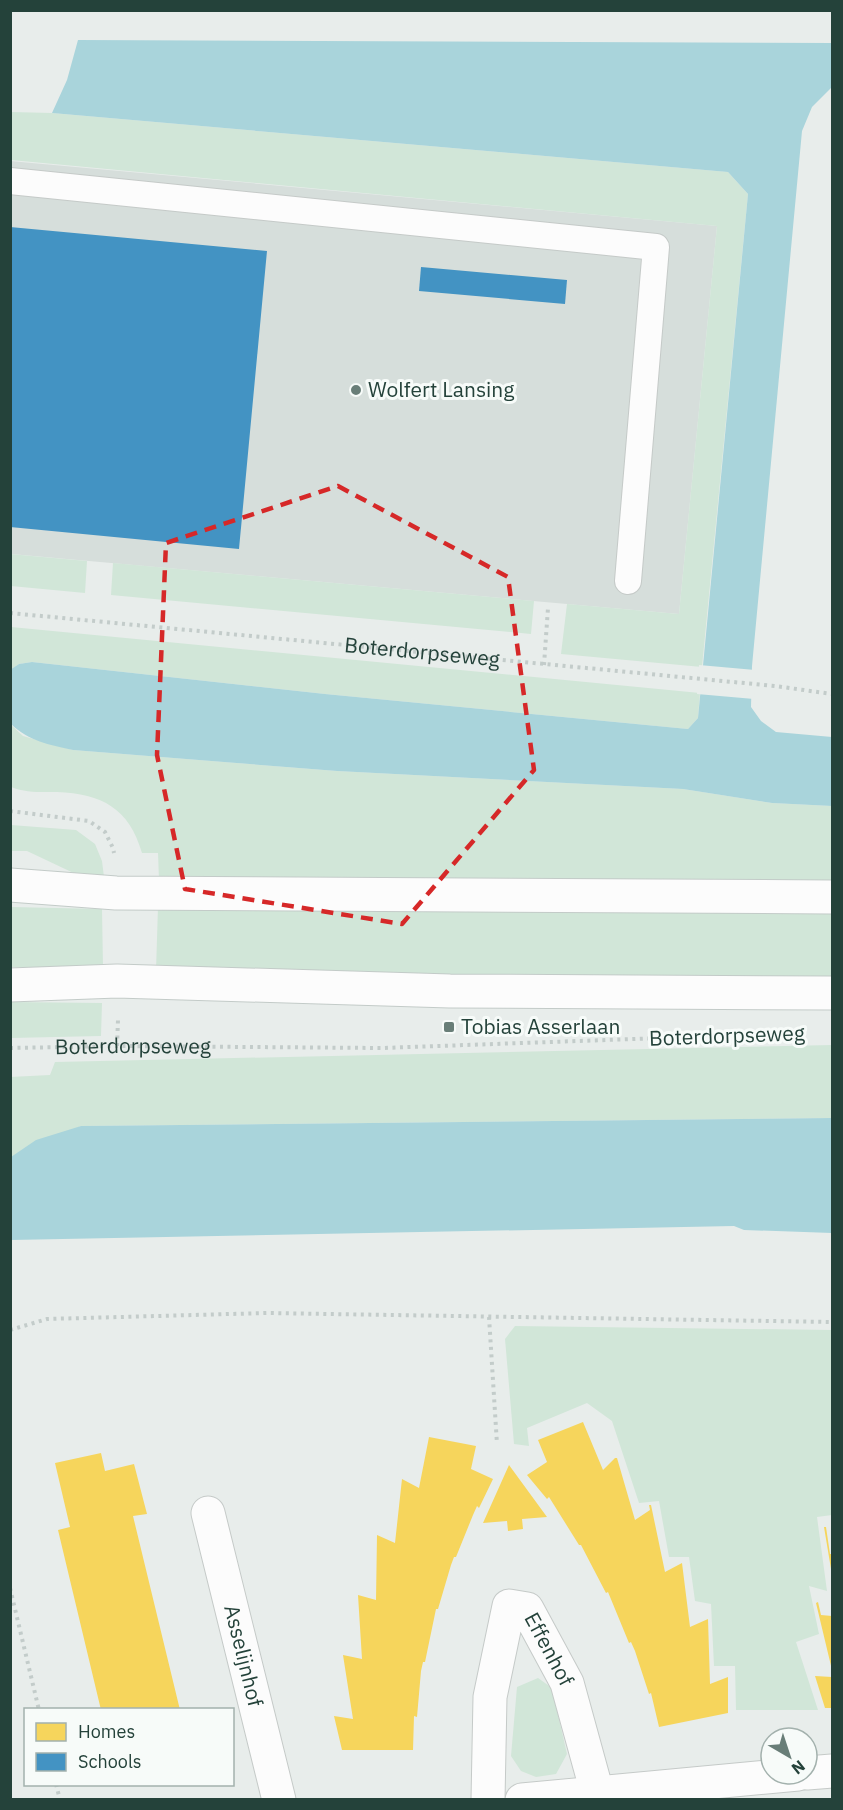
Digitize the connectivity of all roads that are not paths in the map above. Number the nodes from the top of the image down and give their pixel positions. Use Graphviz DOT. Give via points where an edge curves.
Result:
graph roads {
  1 [pos="10,181"];
  2 [pos="628,581"];
  3 [pos="10,885"];
  4 [pos="832,897"];
  5 [pos="10,985"];
  6 [pos="832,993"];
  7 [pos="208,1513"];
  8 [pos="752,1789"];
  9 [pos="597,1792"];
  10 [pos="279,1800"];
  11 [pos="488,1800"];
  12 [pos="522,1800"];
  1 -- 2 [label="lane" via="656,247"];
  3 -- 4 [label="main road" via="116,893"];
  5 -- 6 [label="main road, Boterdorpseweg" via="117,981 450,991"];
  7 -- 10 [label="main road, Asselijnhof"];
  8 -- 9 [label="main road"];
  9 -- 11 [label="main road, Effenhof" via="567,1683 527,1610 509,1606 490,1697"];
  9 -- 12 [label="main road"];
}
